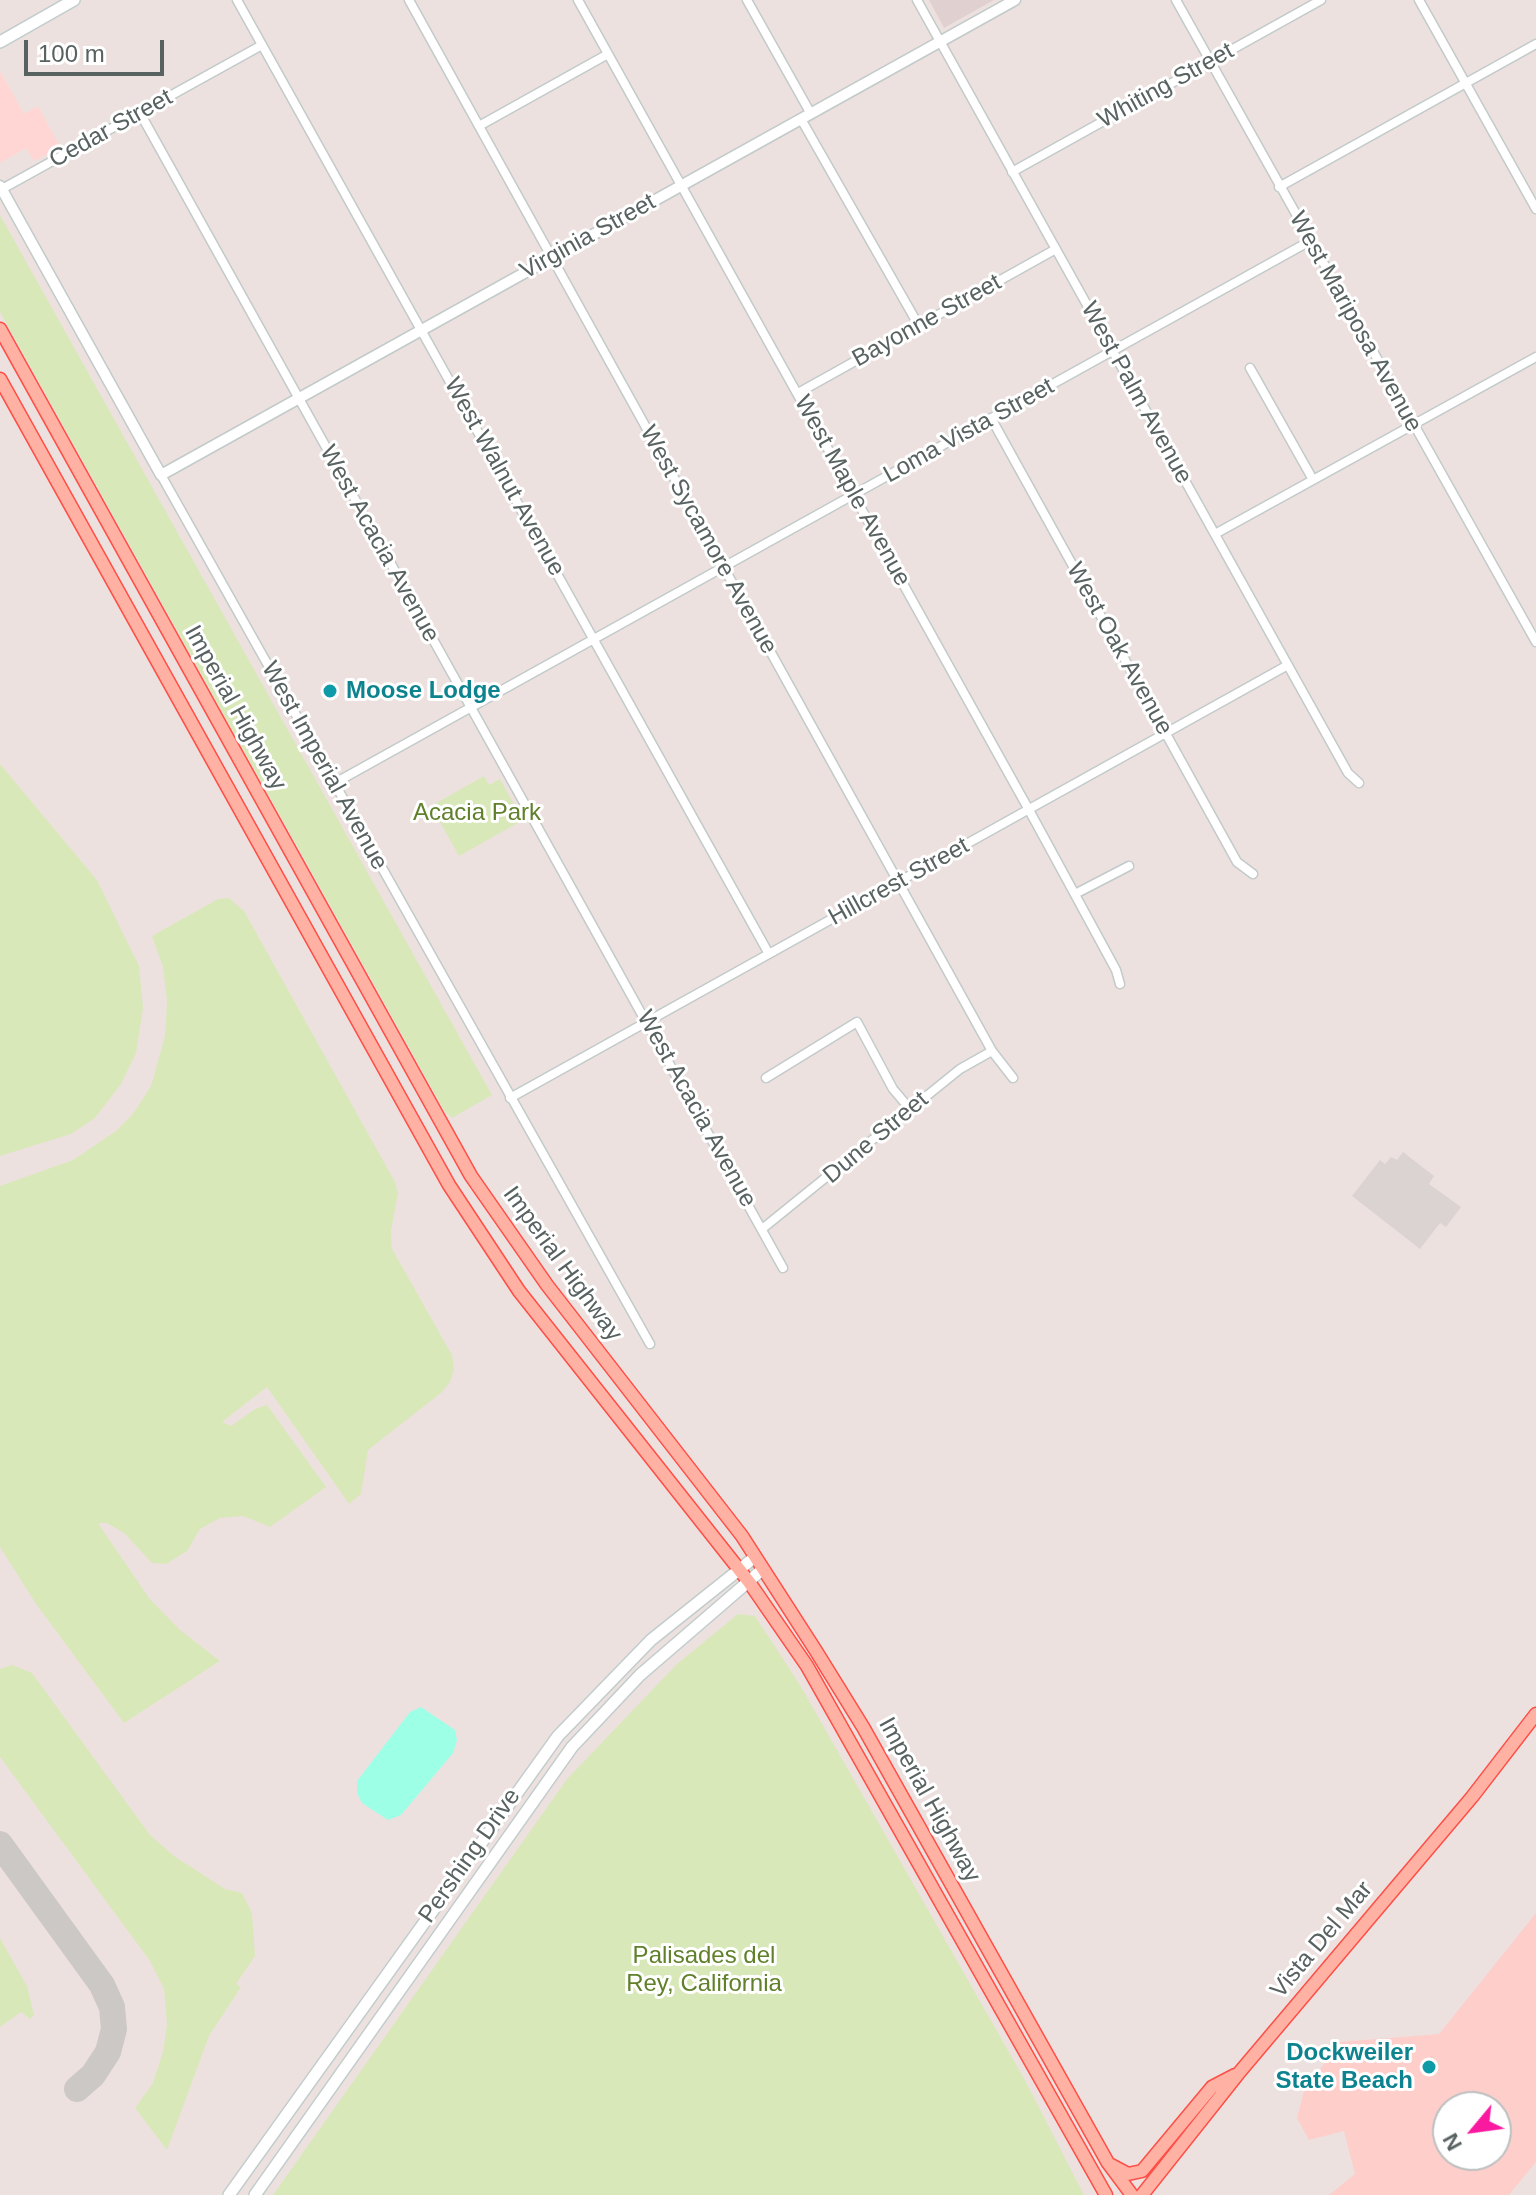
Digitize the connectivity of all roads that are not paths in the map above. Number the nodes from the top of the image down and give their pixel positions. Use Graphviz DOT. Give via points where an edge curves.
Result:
graph roads {
  1 [pos="74,0"];
  2 [pos="237,0"];
  3 [pos="409,0"];
  4 [pos="578,0"];
  5 [pos="747,0"];
  6 [pos="917,0"];
  7 [pos="1015,0"];
  8 [pos="1176,0"];
  9 [pos="1321,0"];
  10 [pos="1419,0"];
  11 [pos="0,42"];
  12 [pos="940,42"];
  13 [pos="1536,44"];
  14 [pos="262,45"];
  15 [pos="608,54"];
  16 [pos="1210,62"];
  17 [pos="1465,83"];
  18 [pos="140,113"];
  19 [pos="806,116"];
  20 [pos="479,126"];
  21 [pos="1012,172"];
  22 [pos="681,186"];
  23 [pos="1279,187"];
  24 [pos="1,188"];
  25 [pos="1533,197"];
  26 [pos="1536,209"];
  27 [pos="1310,241"];
  28 [pos="1056,249"];
  29 [pos="551,258"];
  30 [pos="919,326"];
  31 [pos="0,329"];
  32 [pos="422,330"];
  33 [pos="1113,351"];
  34 [pos="1536,357"];
  35 [pos="1250,368"];
  36 [pos="0,379"];
  37 [pos="798,393"];
  38 [pos="299,399"];
  39 [pos="991,418"];
  40 [pos="1412,425"];
  41 [pos="161,475"];
  42 [pos="1312,478"];
  43 [pos="853,495"];
  44 [pos="1215,534"];
  45 [pos="723,566"];
  46 [pos="595,639"];
  47 [pos="1536,642"];
  48 [pos="1288,665"];
  49 [pos="471,708"];
  50 [pos="1167,733"];
  51 [pos="1359,783"];
  52 [pos="333,784"];
  53 [pos="1029,810"];
  54 [pos="1129,866"];
  55 [pos="1253,874"];
  56 [pos="899,882"];
  57 [pos="1075,894"];
  58 [pos="769,954"];
  59 [pos="1120,984"];
  60 [pos="647,1022"];
  61 [pos="992,1051"];
  62 [pos="766,1078"];
  63 [pos="1013,1078"];
  64 [pos="393,1088"];
  65 [pos="510,1098"];
  66 [pos="910,1109"];
  67 [pos="443,1128"];
  68 [pos="762,1229"];
  69 [pos="783,1268"];
  70 [pos="650,1344"];
  71 [pos="755,1557"];
  72 [pos="763,1569"];
  73 [pos="738,1570"];
  74 [pos="749,1582"];
  75 [pos="1536,1714"];
  76 [pos="1238,2074"];
  77 [pos="1108,2163"];
  78 [pos="229,2195"];
  79 [pos="255,2195"];
  80 [pos="1106,2195"];
  81 [pos="1132,2195"];
  82 [pos="1142,2195"];
  1 -- 11 [label="main road"];
  2 -- 14 [label="street, West Walnut Avenue"];
  3 -- 20 [label="street, West Sycamore Avenue"];
  4 -- 15 [label="street, West Maple Avenue"];
  5 -- 19 [label="street"];
  6 -- 12 [label="street, West Palm Avenue"];
  7 -- 12 [label="street, Virginia Street"];
  8 -- 16 [label="street, West Mariposa Avenue"];
  9 -- 16 [label="street, Whiting Street"];
  10 -- 17 [label="street"];
  12 -- 19 [label="street, Virginia Street"];
  12 -- 21 [label="street, West Palm Avenue"];
  13 -- 17 [label="street"];
  14 -- 18 [label="street, Cedar Street"];
  14 -- 32 [label="street, West Walnut Avenue"];
  15 -- 20 [label="street"];
  15 -- 22 [label="street, West Maple Avenue"];
  16 -- 21 [label="street, Whiting Street"];
  16 -- 23 [label="street, West Mariposa Avenue"];
  17 -- 23 [label="street"];
  17 -- 25 [label="street"];
  18 -- 24 [label="street, Cedar Street"];
  18 -- 38 [label="street, West Acacia Avenue"];
  19 -- 22 [label="street, Virginia Street"];
  19 -- 30 [label="street"];
  20 -- 29 [label="street, West Sycamore Avenue"];
  21 -- 28 [label="street, West Palm Avenue"];
  22 -- 29 [label="street, Virginia Street"];
  22 -- 37 [label="street, West Maple Avenue"];
  23 -- 27 [label="street, West Mariposa Avenue"];
  24 -- 41 [label="street, West Imperial Avenue"];
  25 -- 26 [label="street"];
  27 -- 33 [label="street, Loma Vista Street"];
  27 -- 40 [label="street, West Mariposa Avenue"];
  28 -- 30 [label="street, Bayonne Street"];
  28 -- 33 [label="street, West Palm Avenue"];
  29 -- 32 [label="street, Virginia Street"];
  29 -- 45 [label="street, West Sycamore Avenue"];
  30 -- 37 [label="street, Bayonne Street"];
  31 -- 67 [label="main road, Imperial Highway"];
  32 -- 38 [label="street, Virginia Street"];
  32 -- 46 [label="street, West Walnut Avenue"];
  33 -- 39 [label="street, Loma Vista Street"];
  33 -- 44 [label="street, West Palm Avenue"];
  34 -- 40 [label="street"];
  35 -- 42 [label="street"];
  36 -- 64 [label="main road, Imperial Highway"];
  37 -- 43 [label="street, West Maple Avenue"];
  38 -- 41 [label="street, Virginia Street"];
  38 -- 49 [label="street, West Acacia Avenue"];
  39 -- 43 [label="street, Loma Vista Street"];
  39 -- 50 [label="street, West Oak Avenue"];
  40 -- 42 [label="street"];
  40 -- 47 [label="street, West Mariposa Avenue"];
  41 -- 52 [label="street, West Imperial Avenue"];
  42 -- 44 [label="street"];
  43 -- 45 [label="street, Loma Vista Street"];
  43 -- 53 [label="street, West Maple Avenue"];
  44 -- 48 [label="street, West Palm Avenue"];
  45 -- 46 [label="street, Loma Vista Street"];
  45 -- 56 [label="street, West Sycamore Avenue"];
  46 -- 49 [label="street, Loma Vista Street"];
  46 -- 58 [label="street, West Walnut Avenue"];
  48 -- 50 [label="street, Hillcrest Street"];
  48 -- 51 [label="street, West Palm Avenue" via="1348,773"];
  49 -- 52 [label="street, Loma Vista Street"];
  49 -- 60 [label="street, West Acacia Avenue"];
  50 -- 53 [label="street, Hillcrest Street"];
  50 -- 55 [label="street, West Oak Avenue" via="1237,862"];
  52 -- 65 [label="street, West Imperial Avenue"];
  53 -- 56 [label="street, Hillcrest Street"];
  53 -- 57 [label="street, West Maple Avenue"];
  54 -- 57 [label="street"];
  56 -- 58 [label="street, Hillcrest Street"];
  56 -- 61 [label="street, West Sycamore Avenue"];
  57 -- 59 [label="street, West Maple Avenue"];
  58 -- 60 [label="street, Hillcrest Street"];
  60 -- 65 [label="street, Hillcrest Street"];
  60 -- 68 [label="street, West Acacia Avenue"];
  61 -- 63 [label="street, West Sycamore Avenue"];
  61 -- 66 [label="street, Dune Street"];
  62 -- 66 [label="street" via="857,1022 893,1089"];
  64 -- 67 [label="main road" via="402,1092 424,1130"];
  64 -- 73 [label="main road, Imperial Highway" via="519,1291"];
  65 -- 70 [label="street, West Imperial Avenue"];
  66 -- 68 [label="street, Dune Street"];
  67 -- 71 [label="main road, Imperial Highway" via="512,1237"];
  68 -- 69 [label="street, West Acacia Avenue"];
  71 -- 72 [label="main road, Imperial Highway"];
  71 -- 73 [label="main road, Pershing Drive"];
  72 -- 74 [label="main road, Pershing Drive"];
  72 -- 77 [label="main road, Imperial Highway" via="863,1727"];
  73 -- 74 [label="main road, Imperial Highway"];
  73 -- 78 [label="main road, Pershing Drive" via="627,1662 558,1736"];
  74 -- 79 [label="main road, Pershing Drive" via="640,1675 572,1747"];
  74 -- 80 [label="main road, Imperial Highway" via="824,1693"];
  75 -- 76 [label="main road, Vista Del Mar"];
  76 -- 77 [label="main road" via="1212,2087 1142,2171 1128,2174"];
  76 -- 82 [label="main road, Vista Del Mar"];
  77 -- 81 [label="main road, Imperial Highway"];
}
